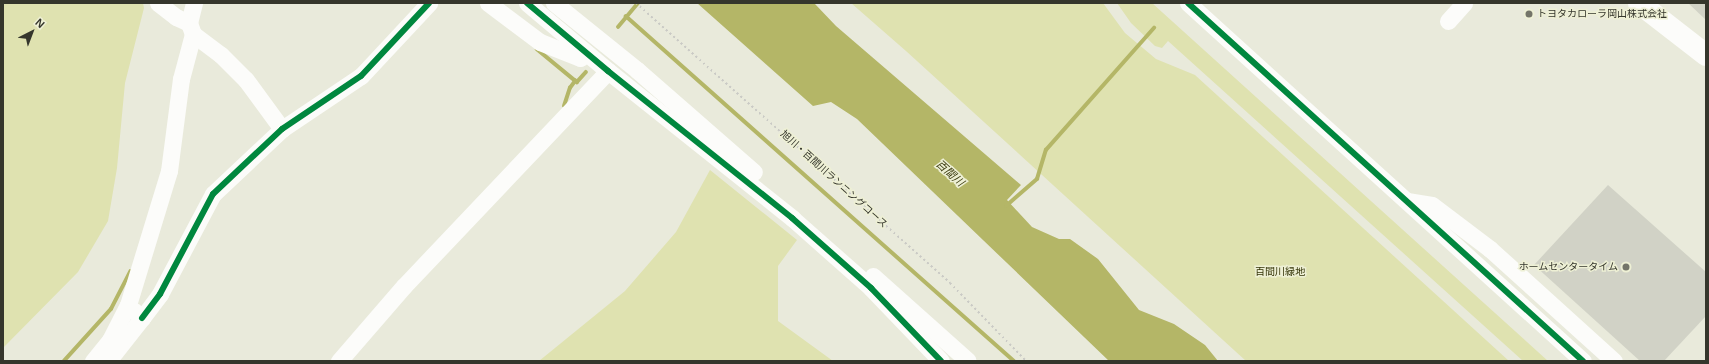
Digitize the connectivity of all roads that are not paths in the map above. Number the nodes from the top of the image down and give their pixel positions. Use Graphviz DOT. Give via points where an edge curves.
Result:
graph roads {
  1 [pos="158,3"];
  2 [pos="194,3"];
  3 [pos="429,3"];
  4 [pos="488,3"];
  5 [pos="527,3"];
  6 [pos="554,3"];
  7 [pos="1188,3"];
  8 [pos="1464,3"];
  9 [pos="1639,3"];
  10 [pos="1448,21"];
  11 [pos="191,28"];
  12 [pos="586,52"];
  13 [pos="1706,55"];
  14 [pos="608,71"];
  15 [pos="282,129"];
  16 [pos="1406,201"];
  17 [pos="128,305"];
  18 [pos="142,318"];
  19 [pos="80,361"];
  20 [pos="93,361"];
  21 [pos="108,361"];
  22 [pos="339,361"];
  23 [pos="941,361"];
  24 [pos="968,361"];
  25 [pos="1583,361"];
  26 [pos="1614,361"];
  1 -- 11 [label="street"];
  2 -- 11 [label="street"];
  3 -- 15 [label="street" via="360,76"];
  4 -- 12 [label="street" via="540,42 580,58"];
  5 -- 12 [label="street"];
  6 -- 24 [label="street" via="637,70"];
  7 -- 16 [label="street"];
  8 -- 10 [label="street"];
  9 -- 13 [label="highway"];
  11 -- 15 [label="street" via="246,80"];
  11 -- 17 [label="street" via="181,79 169,171"];
  12 -- 14 [label="street"];
  14 -- 22 [label="street" via="404,286"];
  14 -- 23 [label="street" via="792,218 871,288"];
  15 -- 18 [label="street" via="213,194 160,294"];
  16 -- 25 [label="street"];
  16 -- 26 [label="street" via="1432,205 1490,249"];
  17 -- 18 [label="street"];
  17 -- 19 [label="street"];
  17 -- 20 [label="street" via="110,340"];
  18 -- 21 [label="street"];
}
